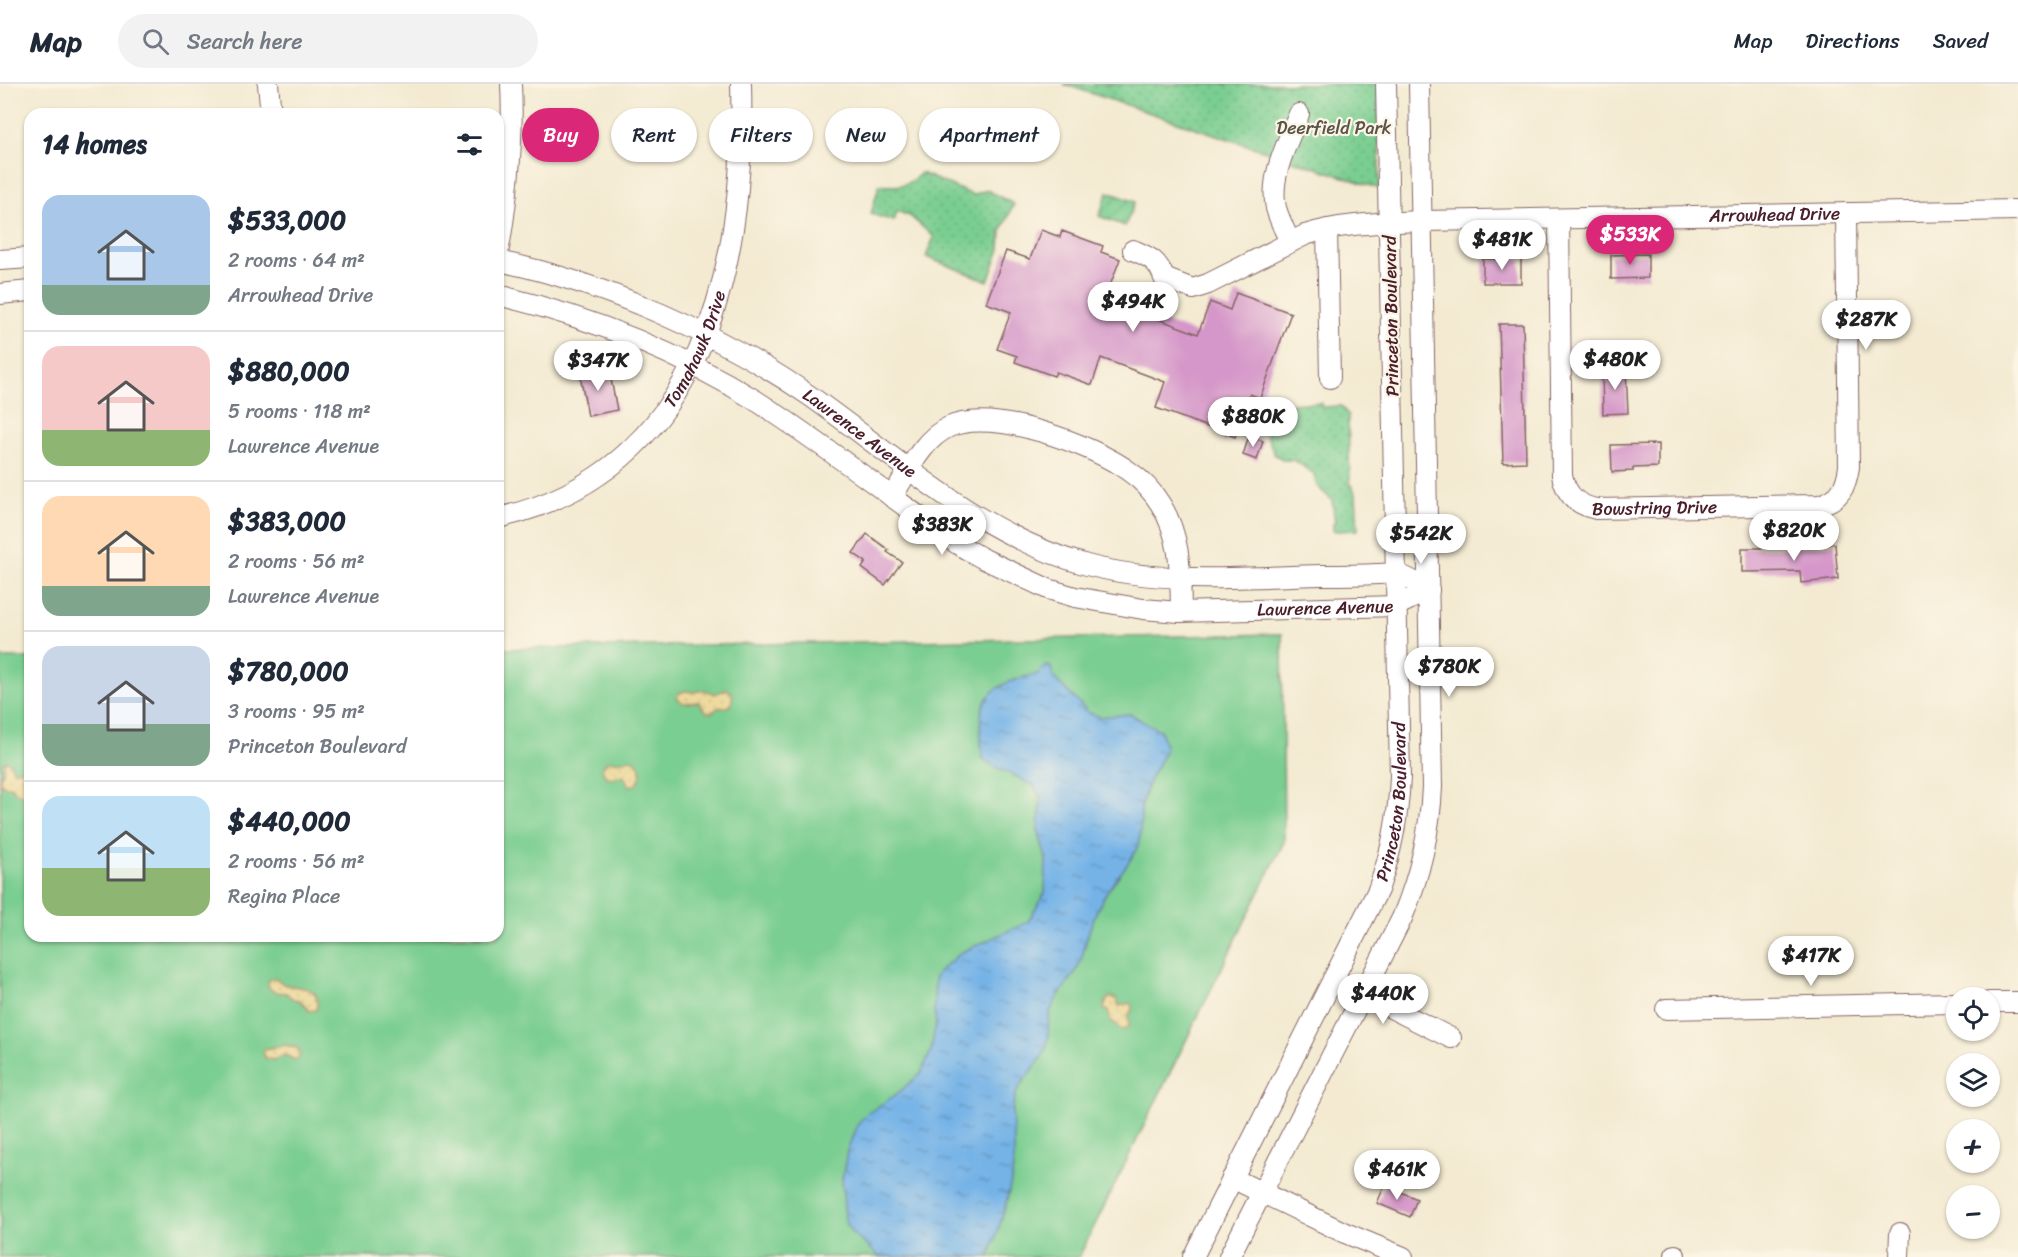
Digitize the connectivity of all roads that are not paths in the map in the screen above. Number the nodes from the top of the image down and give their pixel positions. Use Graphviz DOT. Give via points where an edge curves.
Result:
graph roads {
  1 [pos="268,84"];
  2 [pos="511,84"];
  3 [pos="741,84"];
  4 [pos="1386,84"];
  5 [pos="1419,84"];
  6 [pos="270,108"];
  7 [pos="1299,114"];
  8 [pos="2018,210"];
  9 [pos="504,213"];
  10 [pos="1846,213"];
  11 [pos="1559,219"];
  12 [pos="1422,221"];
  13 [pos="1390,223"];
  14 [pos="1327,229"];
  15 [pos="1290,242"];
  16 [pos="1133,250"];
  17 [pos="24,258"];
  18 [pos="0,260"];
  19 [pos="504,263"];
  20 [pos="24,292"];
  21 [pos="0,294"];
  22 [pos="504,296"];
  23 [pos="706,336"];
  24 [pos="692,367"];
  25 [pos="1330,378"];
  26 [pos="910,470"];
  27 [pos="892,497"];
  28 [pos="504,517"];
  29 [pos="1396,574"];
  30 [pos="1180,577"];
  31 [pos="1429,590"];
  32 [pos="1396,606"];
  33 [pos="1181,612"];
  34 [pos="1333,979"];
  35 [pos="1363,994"];
  36 [pos="2000,1002"];
  37 [pos="2018,1002"];
  38 [pos="1946,1003"];
  39 [pos="1666,1009"];
  40 [pos="1451,1038"];
  41 [pos="1232,1178"];
  42 [pos="1263,1192"];
  43 [pos="1900,1233"];
  44 [pos="1193,1257"];
  45 [pos="1229,1257"];
  46 [pos="1403,1257"];
  47 [pos="1899,1257"];
  1 -- 6 [label="street"];
  2 -- 9 [label="street" via="511,165"];
  3 -- 23 [label="street, Tomahawk Drive" via="742,131 735,216 720,294"];
  4 -- 13 [label="street, Princeton Boulevard"];
  5 -- 12 [label="street, Princeton Boulevard"];
  7 -- 15 [label="street" via="1277,173 1274,193"];
  8 -- 10 [label="street, Arrowhead Drive"];
  10 -- 11 [label="street, Arrowhead Drive"];
  10 -- 11 [label="street, Bowstring Drive" via="1849,467 1846,486 1838,496 1819,505 1596,509 1584,507 1569,494 1562,475"];
  11 -- 12 [label="street, Arrowhead Drive"];
  12 -- 13 [label="street, Arrowhead Drive"];
  12 -- 31 [label="street, Princeton Boulevard"];
  13 -- 14 [label="street, Arrowhead Drive"];
  13 -- 29 [label="street, Princeton Boulevard"];
  14 -- 15 [label="street, Arrowhead Drive"];
  14 -- 25 [label="street"];
  15 -- 16 [label="street, Arrowhead Drive" via="1193,289 1164,278 1153,258"];
  17 -- 18 [label="street"];
  19 -- 23 [label="street, Lawrence Avenue" via="571,280"];
  20 -- 21 [label="street"];
  22 -- 24 [label="street, Lawrence Avenue" via="593,322"];
  23 -- 24 [label="street, Tomahawk Drive"];
  23 -- 26 [label="street, Lawrence Avenue" via="808,395"];
  24 -- 27 [label="street, Lawrence Avenue" via="753,399"];
  24 -- 28 [label="street, Tomahawk Drive" via="659,418 622,457 579,488"];
  26 -- 27 [label="street"];
  26 -- 30 [label="street, Lawrence Avenue" via="961,507 1024,543 1088,565"];
  26 -- 30 [label="street" via="935,435 950,426 985,422 1039,432 1097,452 1149,488 1162,507 1180,554"];
  27 -- 33 [label="street, Lawrence Avenue" via="956,543 1048,589 1110,604"];
  29 -- 30 [label="street, Lawrence Avenue"];
  29 -- 31 [label="street, Lawrence Avenue"];
  29 -- 32 [label="street, Princeton Boulevard"];
  30 -- 33 [label="street"];
  31 -- 32 [label="street, Lawrence Avenue"];
  31 -- 35 [label="street, Princeton Boulevard" via="1432,787 1427,840 1411,896"];
  32 -- 33 [label="street, Lawrence Avenue"];
  32 -- 34 [label="street, Princeton Boulevard" via="1398,818 1378,890"];
  34 -- 35 [label="street"];
  34 -- 41 [label="street, Princeton Boulevard"];
  35 -- 40 [label="street"];
  35 -- 42 [label="street, Princeton Boulevard"];
  36 -- 37 [label="street"];
  38 -- 39 [label="street"];
  41 -- 42 [label="street"];
  41 -- 44 [label="street, Princeton Boulevard"];
  42 -- 45 [label="street, Princeton Boulevard"];
  42 -- 46 [label="street"];
  43 -- 47 [label="street"];
}
